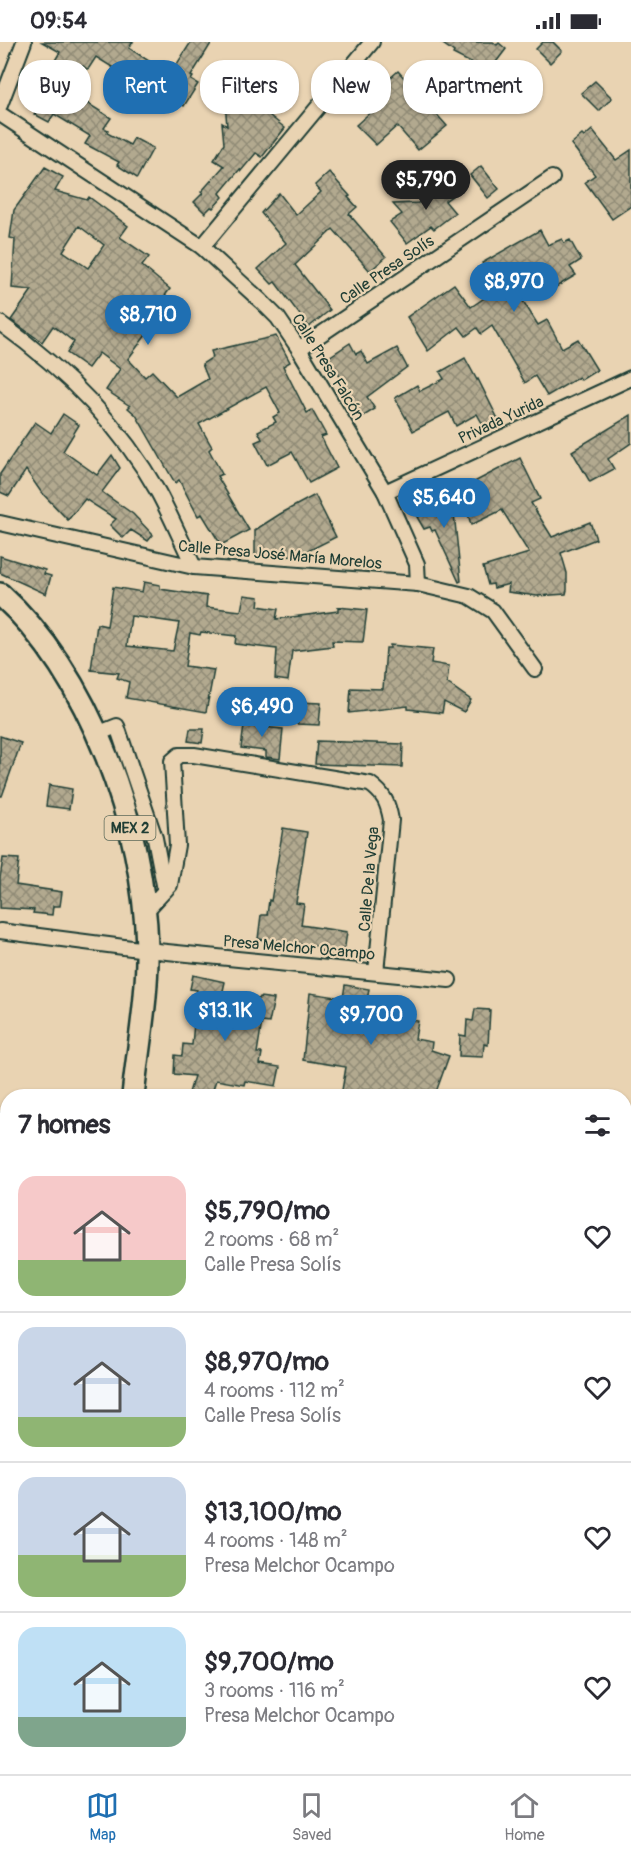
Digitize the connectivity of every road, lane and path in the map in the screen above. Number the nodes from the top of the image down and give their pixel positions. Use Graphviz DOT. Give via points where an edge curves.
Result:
graph roads {
  1 [pos="24,42"];
  2 [pos="372,42"];
  3 [pos="0,105"];
  4 [pos="0,114"];
  5 [pos="552,178"];
  6 [pos="202,247"];
  7 [pos="0,323"];
  8 [pos="299,349"];
  9 [pos="631,378"];
  10 [pos="385,492"];
  11 [pos="0,523"];
  12 [pos="194,567"];
  13 [pos="418,584"];
  14 [pos="0,594"];
  15 [pos="535,669"];
  16 [pos="97,734"];
  17 [pos="165,890"];
  18 [pos="146,912"];
  19 [pos="0,930"];
  20 [pos="147,950"];
  21 [pos="376,972"];
  22 [pos="448,980"];
  23 [pos="134,1089"];
  1 -- 3 [label="street"];
  2 -- 6 [label="street"];
  4 -- 6 [label="street, Calle Presa Falcón"];
  5 -- 8 [label="street, Calle Presa Solís"];
  6 -- 8 [label="street, Calle Presa Falcón" via="278,318"];
  7 -- 12 [label="street" via="63,372 107,417 158,492"];
  8 -- 10 [label="street, Calle Presa Falcón"];
  9 -- 10 [label="street, Privada Yurida"];
  10 -- 13 [label="street, Calle Presa Falcón" via="417,564"];
  11 -- 12 [label="street, Calle Presa José María Morelos"];
  12 -- 13 [label="street, Calle Presa José María Morelos"];
  13 -- 15 [label="street, Calle Presa José María Morelos" via="469,596 484,604"];
  14 -- 16 [label="main road, MEX 2" via="55,658"];
  16 -- 17 [label="street" via="117,726 155,838"];
  16 -- 18 [label="main road, MEX 2" via="129,826"];
  17 -- 18 [label="street"];
  17 -- 21 [label="street, Calle De la Vega" via="170,885 177,845 172,761 179,755 194,754 370,784 381,792 391,820"];
  18 -- 20 [label="main road, MEX 2"];
  19 -- 20 [label="street, Presa Melchor Ocampo"];
  20 -- 21 [label="street, Presa Melchor Ocampo"];
  20 -- 23 [label="main road, MEX 2"];
  21 -- 22 [label="street, Presa Melchor Ocampo"];
}
